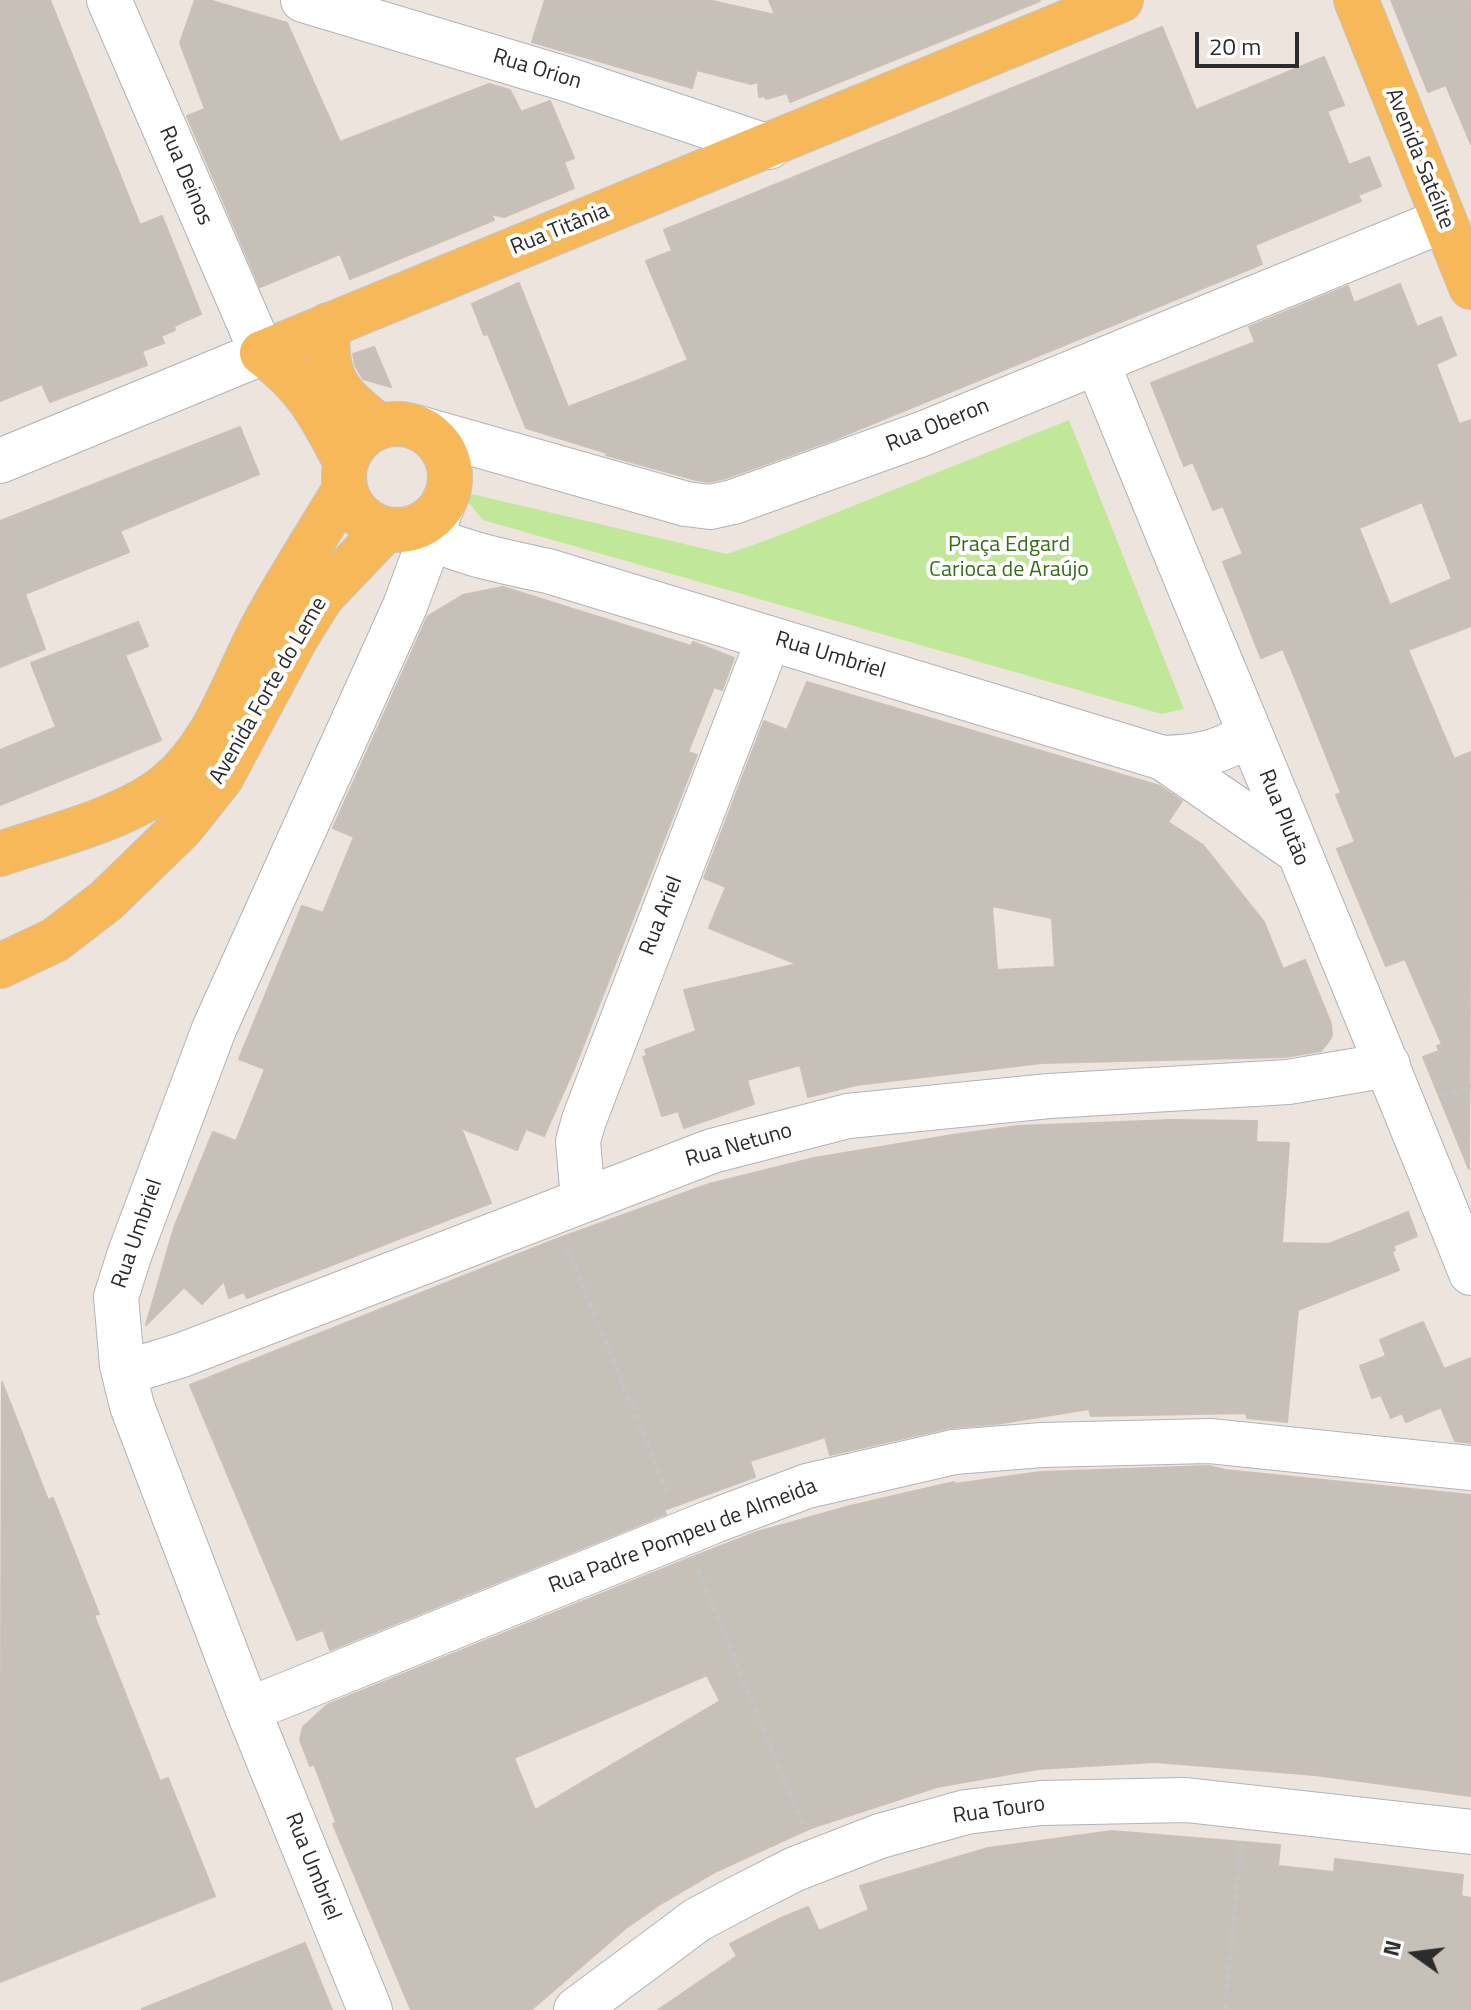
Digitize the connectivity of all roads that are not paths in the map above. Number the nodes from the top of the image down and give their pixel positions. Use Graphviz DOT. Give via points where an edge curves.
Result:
graph roads {
  1 [pos="109,0"];
  2 [pos="303,0"];
  3 [pos="1121,0"];
  4 [pos="1356,0"];
  5 [pos="769,147"];
  6 [pos="1444,220"];
  7 [pos="1469,285"];
  8 [pos="328,325"];
  9 [pos="262,353"];
  10 [pos="1097,362"];
  11 [pos="399,427"];
  12 [pos="0,461"];
  13 [pos="346,476"];
  14 [pos="415,526"];
  15 [pos="495,560"];
  16 [pos="405,606"];
  17 [pos="769,638"];
  18 [pos="1249,735"];
  19 [pos="1163,758"];
  20 [pos="1296,850"];
  21 [pos="0,854"];
  22 [pos="0,966"];
  23 [pos="1388,1065"];
  24 [pos="583,1200"];
  25 [pos="1471,1273"];
  26 [pos="124,1373"];
  27 [pos="1471,1468"];
  28 [pos="248,1710"];
  29 [pos="1471,1832"];
  30 [pos="370,2010"];
  31 [pos="576,2010"];
  1 -- 9 [label="street, Rua Deinos"];
  2 -- 5 [label="street, Rua Orion" via="581,83"];
  3 -- 5 [label="main road, Rua Titânia"];
  4 -- 6 [label="main road, Avenida Satélite"];
  5 -- 8 [label="main road, Rua Titânia"];
  6 -- 7 [label="main road, Avenida Satélite"];
  6 -- 10 [label="street, Rua Oberon"];
  8 -- 9 [label="main road, Rua Titânia"];
  8 -- 11 [label="main road, Rua Oberon" via="326,350 333,381 358,409"];
  9 -- 12 [label="street, Rua Titânia"];
  9 -- 13 [label="main road" via="314,404"];
  10 -- 11 [label="street, Rua Oberon" via="922,434 710,507"];
  10 -- 18 [label="street, Rua Plutão"];
  11 -- 13 [label="main road" via="365,435 353,447"];
  11 -- 14 [label="main road" via="435,440 447,459 450,480"];
  13 -- 14 [label="main road" via="351,503 372,524"];
  13 -- 21 [label="main road, Avenida Forte do Leme" via="266,620 215,729 194,759 166,786 124,811"];
  14 -- 15 [label="street, Rua Umbriel"];
  14 -- 16 [label="street, Rua Umbriel"];
  14 -- 22 [label="main road, Avenida Forte do Leme" via="322,596 221,778 182,827 107,900 55,940"];
  15 -- 16 [label="street, Rua Umbriel" via="456,570"];
  15 -- 17 [label="street, Rua Umbriel"];
  16 -- 26 [label="street, Rua Umbriel" via="214,1029 135,1238 116,1297"];
  17 -- 19 [label="street, Rua Umbriel"];
  17 -- 24 [label="street, Rua Ariel" via="584,1120 578,1141"];
  18 -- 19 [label="street, Rua Umbriel" via="1198,757"];
  18 -- 20 [label="street, Rua Plutão"];
  19 -- 20 [label="street, Rua Umbriel"];
  20 -- 23 [label="street, Rua Plutão"];
  23 -- 24 [label="street, Rua Netuno" via="1288,1082 1049,1096 848,1116 712,1151"];
  23 -- 25 [label="street, Rua Plutão"];
  24 -- 26 [label="street, Rua Netuno"];
  26 -- 28 [label="street, Rua Umbriel"];
  27 -- 28 [label="street, Rua Padre Pompeu de Almeida" via="1210,1441 954,1452 807,1486"];
  28 -- 30 [label="street, Rua Umbriel"];
  29 -- 31 [label="street, Rua Touro" via="1186,1800 1041,1803 966,1812 880,1836 795,1869 697,1920"];
}
